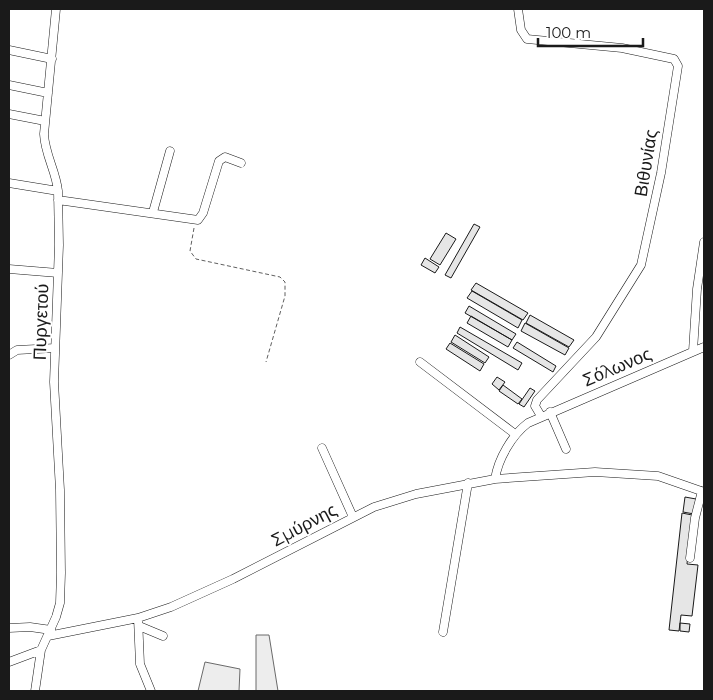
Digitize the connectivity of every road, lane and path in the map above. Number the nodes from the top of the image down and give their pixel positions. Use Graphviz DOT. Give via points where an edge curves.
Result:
graph roads {
  1 [pos="56,9"];
  2 [pos="518,9"];
  3 [pos="9,50"];
  4 [pos="52,58"];
  5 [pos="9,86"];
  6 [pos="48,93"];
  7 [pos="9,114"];
  8 [pos="45,121"];
  9 [pos="170,152"];
  10 [pos="241,163"];
  11 [pos="9,183"];
  12 [pos="58,191"];
  13 [pos="58,200"];
  14 [pos="154,212"];
  15 [pos="195,220"];
  16 [pos="704,242"];
  17 [pos="9,269"];
  18 [pos="58,274"];
  19 [pos="704,347"];
  20 [pos="55,348"];
  21 [pos="692,352"];
  22 [pos="9,355"];
  23 [pos="266,362"];
  24 [pos="420,362"];
  25 [pos="550,412"];
  26 [pos="541,416"];
  27 [pos="515,434"];
  28 [pos="322,448"];
  29 [pos="566,449"];
  30 [pos="495,479"];
  31 [pos="468,483"];
  32 [pos="703,491"];
  33 [pos="353,517"];
  34 [pos="690,558"];
  35 [pos="138,622"];
  36 [pos="9,628"];
  37 [pos="443,632"];
  38 [pos="49,633"];
  39 [pos="163,636"];
  40 [pos="41,650"];
  41 [pos="9,662"];
  42 [pos="35,691"];
  43 [pos="151,691"];
  1 -- 4 [label="street, Πυργετού"];
  2 -- 26 [label="street, Βιθυνίας" via="520,29 527,39 584,43 660,55 674,59 678,66 661,173 641,265 596,337 537,400 535,406"];
  3 -- 4 [label="street"];
  4 -- 6 [label="street, Πυργετού"];
  5 -- 6 [label="street"];
  6 -- 8 [label="street, Πυργετού"];
  7 -- 8 [label="street"];
  8 -- 12 [label="street, Πυργετού" via="46,154"];
  9 -- 14 [label="street"];
  10 -- 15 [label="street" via="225,158 219,161 203,214"];
  11 -- 12 [label="street"];
  12 -- 13 [label="street, Πυργετού"];
  13 -- 14 [label="street"];
  13 -- 18 [label="street, Πυργετού"];
  14 -- 15 [label="street"];
  15 -- 23 [label="path" via="190,251 196,259 280,278 285,282 285,296"];
  16 -- 21 [label="street"];
  17 -- 18 [label="street"];
  18 -- 20 [label="street, Πυργετού"];
  19 -- 21 [label="street, Σόλωνος"];
  20 -- 22 [label="street" via="18,350"];
  20 -- 38 [label="street, Πυργετού" via="54,412 60,490 61,573 60,603"];
  21 -- 25 [label="street, Σόλωνος"];
  24 -- 27 [label="street"];
  25 -- 26 [label="street, Σόλωνος"];
  25 -- 29 [label="street"];
  26 -- 27 [label="street, Σόλωνος"];
  27 -- 30 [label="street"];
  28 -- 33 [label="street"];
  30 -- 31 [label="street, Σμύρνης"];
  30 -- 32 [label="street, Σμύρνης" via="582,472 643,474"];
  31 -- 33 [label="street, Σμύρνης" via="397,498"];
  31 -- 37 [label="street"];
  32 -- 34 [label="street" via="695,518"];
  33 -- 35 [label="street, Σμύρνης" via="208,591"];
  35 -- 38 [label="street, Σμύρνης"];
  35 -- 39 [label="street"];
  35 -- 43 [label="street" via="140,664"];
  36 -- 38 [label="street, Σμύρνης" via="30,627"];
  38 -- 40 [label="street, Πυργετού"];
  40 -- 41 [label="street"];
  40 -- 42 [label="street, Πυργετού"];
}
